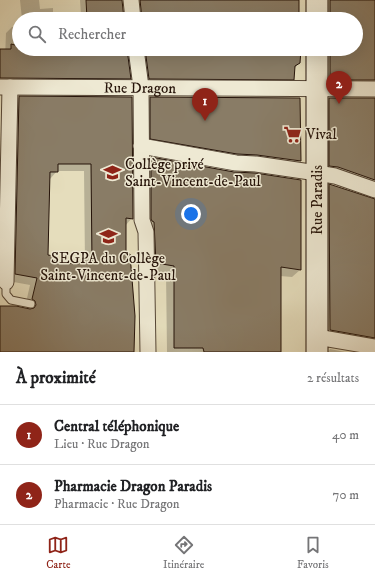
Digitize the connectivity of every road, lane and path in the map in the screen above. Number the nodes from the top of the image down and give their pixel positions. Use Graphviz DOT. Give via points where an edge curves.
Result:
graph roads {
  1 [pos="131,0"];
  2 [pos="317,0"];
  3 [pos="132,12"];
  4 [pos="317,12"];
  5 [pos="137,56"];
  6 [pos="317,56"];
  7 [pos="5,87"];
  8 [pos="141,87"];
  9 [pos="317,89"];
  10 [pos="375,89"];
  11 [pos="141,146"];
  12 [pos="317,172"];
  13 [pos="375,190"];
  14 [pos="3,281"];
  15 [pos="31,304"];
  16 [pos="317,345"];
  17 [pos="375,348"];
  18 [pos="148,352"];
  1 -- 3 [label="street"];
  2 -- 4 [label="main road"];
  5 -- 8 [label="street"];
  6 -- 9 [label="main road, Rue Paradis"];
  7 -- 8 [label="street, Rue Dragon"];
  7 -- 14 [label="street"];
  8 -- 9 [label="street, Rue Dragon"];
  8 -- 11 [label="street"];
  9 -- 10 [label="street, Rue Dragon"];
  9 -- 12 [label="main road, Rue Paradis"];
  11 -- 12 [label="street" via="236,163"];
  11 -- 18 [label="street" via="142,220 146,232"];
  12 -- 13 [label="street"];
  12 -- 16 [label="main road, Rue Paradis"];
  14 -- 15 [label="lane" via="6,294 11,300"];
  16 -- 17 [label="street"];
}
